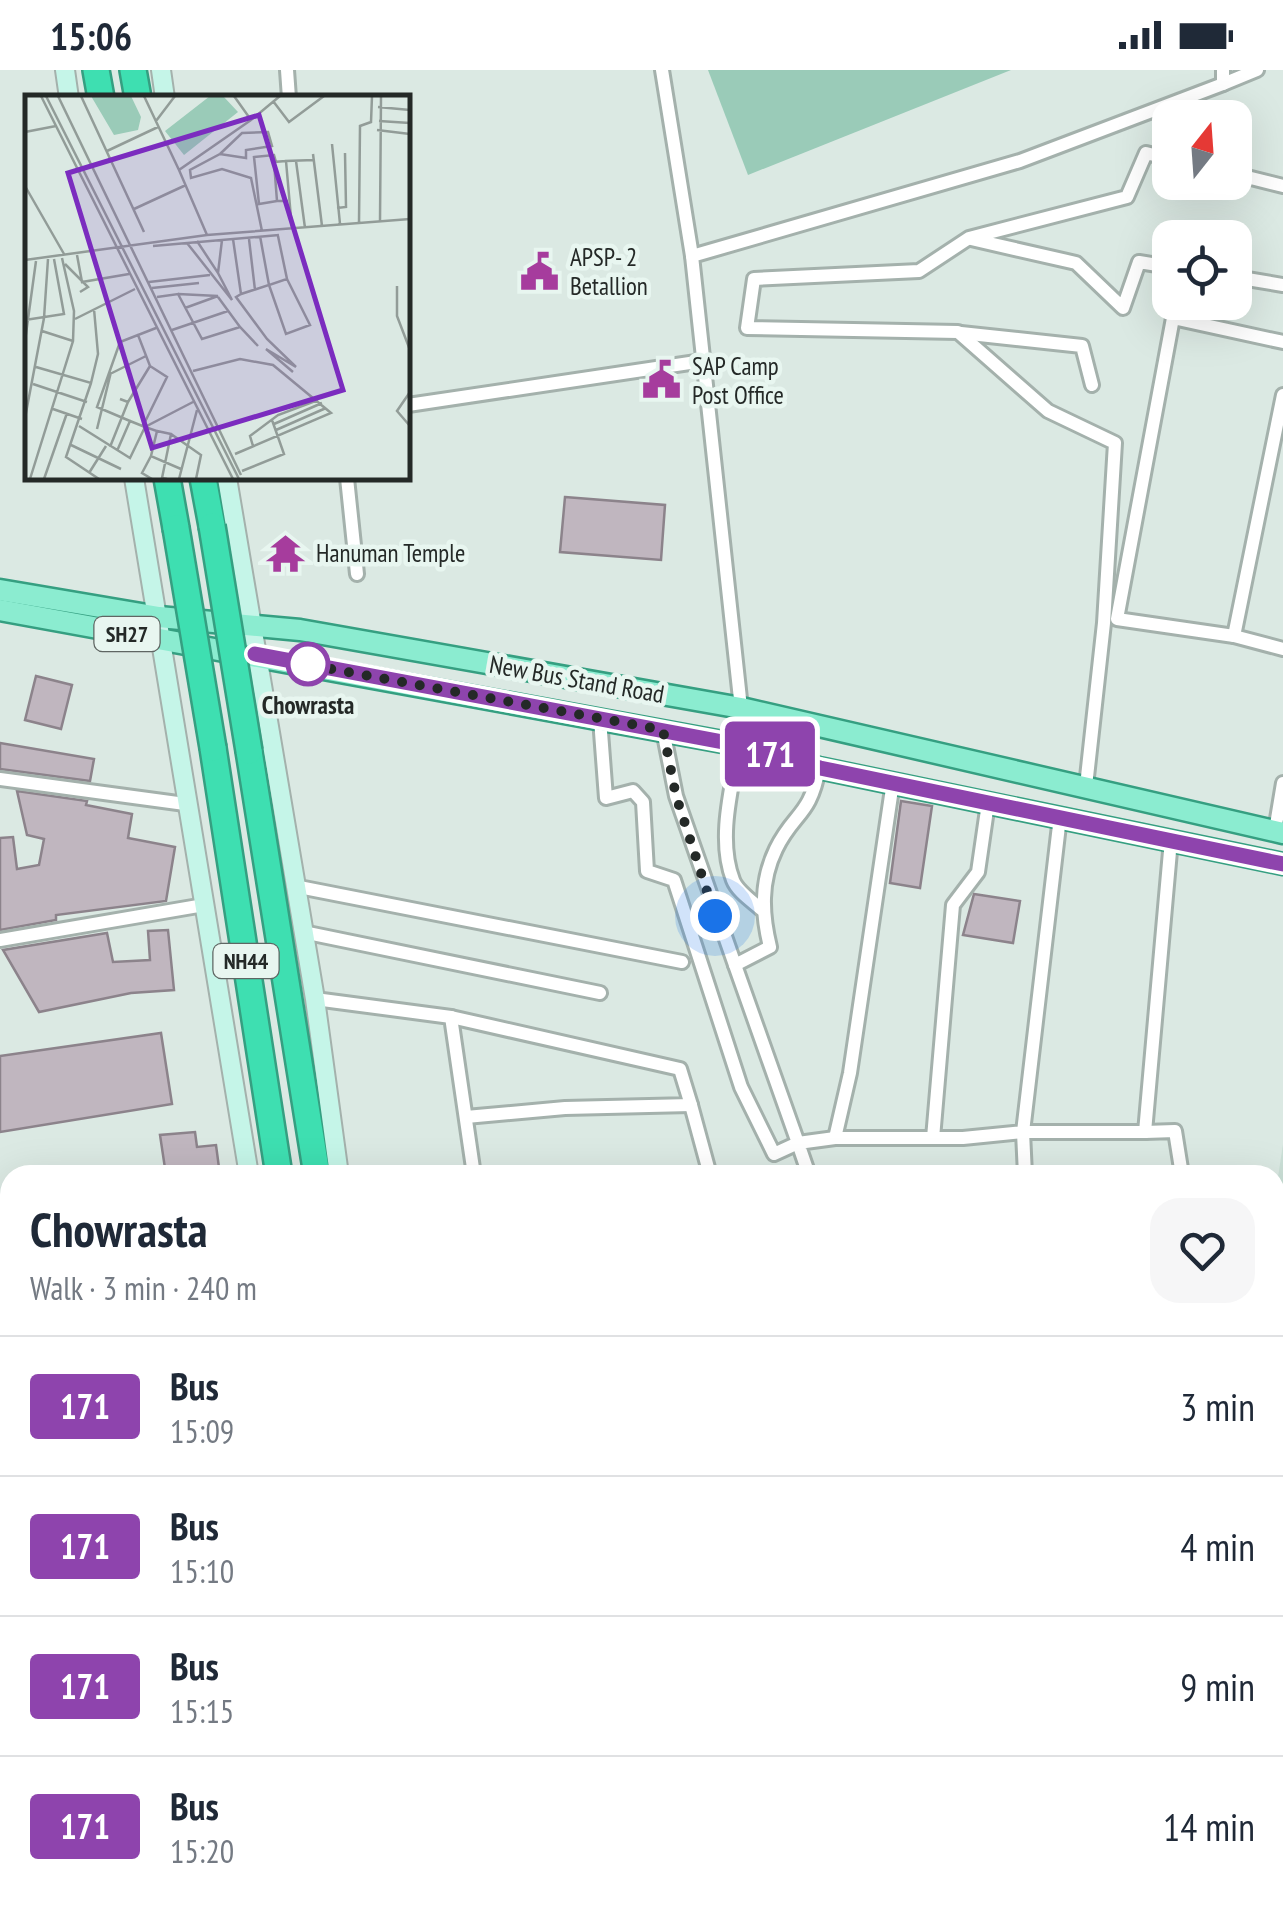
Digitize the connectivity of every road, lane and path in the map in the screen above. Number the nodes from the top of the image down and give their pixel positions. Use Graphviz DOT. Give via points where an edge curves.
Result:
graph roads {
  1 [pos="65,70"];
  2 [pos="96,70"];
  3 [pos="133,70"];
  4 [pos="161,70"];
  5 [pos="287,70"];
  6 [pos="662,70"];
  7 [pos="1257,70"];
  8 [pos="1223,77"];
  9 [pos="69,95"];
  10 [pos="100,95"];
  11 [pos="137,95"];
  12 [pos="165,95"];
  13 [pos="290,95"];
  14 [pos="1152,154"];
  15 [pos="1252,178"];
  16 [pos="1283,186"];
  17 [pos="969,238"];
  18 [pos="692,256"];
  19 [pos="1152,264"];
  20 [pos="1252,280"];
  21 [pos="1283,285"];
  22 [pos="958,332"];
  23 [pos="1283,342"];
  24 [pos="704,360"];
  25 [pos="1092,385"];
  26 [pos="1283,395"];
  27 [pos="410,405"];
  28 [pos="134,480"];
  29 [pos="167,480"];
  30 [pos="204,480"];
  31 [pos="227,480"];
  32 [pos="347,480"];
  33 [pos="357,574"];
  34 [pos="0,590"];
  35 [pos="0,610"];
  36 [pos="160,617"];
  37 [pos="251,625"];
  38 [pos="1234,636"];
  39 [pos="164,640"];
  40 [pos="1283,649"];
  41 [pos="255,654"];
  42 [pos="741,708"];
  43 [pos="600,719"];
  44 [pos="663,730"];
  45 [pos="739,745"];
  46 [pos="820,768"];
  47 [pos="0,779"];
  48 [pos="893,782"];
  49 [pos="1283,783"];
  50 [pos="1086,786"];
  51 [pos="988,803"];
  52 [pos="185,804"];
  53 [pos="1060,817"];
  54 [pos="1279,832"];
  55 [pos="1171,840"];
  56 [pos="1283,864"];
  57 [pos="294,886"];
  58 [pos="204,905"];
  59 [pos="760,909"];
  60 [pos="302,932"];
  61 [pos="0,940"];
  62 [pos="682,962"];
  63 [pos="735,965"];
  64 [pos="600,993"];
  65 [pos="315,999"];
  66 [pos="451,1017"];
  67 [pos="691,1105"];
  68 [pos="466,1117"];
  69 [pos="1023,1132"];
  70 [pos="1145,1132"];
  71 [pos="834,1138"];
  72 [pos="933,1138"];
  73 [pos="798,1143"];
  74 [pos="247,1165"];
  75 [pos="277,1165"];
  76 [pos="315,1165"];
  77 [pos="337,1165"];
  78 [pos="473,1165"];
  79 [pos="707,1165"];
  80 [pos="806,1165"];
  81 [pos="1024,1165"];
  82 [pos="1180,1165"];
  1 -- 9 [label="street"];
  2 -- 10 [label="highway"];
  3 -- 11 [label="highway"];
  4 -- 12 [label="street"];
  5 -- 13 [label="street"];
  6 -- 18 [label="street"];
  7 -- 8 [label="street"];
  8 -- 18 [label="street" via="1020,161"];
  14 -- 17 [label="street" via="1146,153 1127,197"];
  15 -- 16 [label="street"];
  17 -- 19 [label="street" via="1076,263 1123,308 1139,262"];
  17 -- 22 [label="street" via="919,271 754,279 746,328"];
  18 -- 24 [label="street"];
  20 -- 21 [label="street"];
  22 -- 25 [label="street" via="1082,346"];
  22 -- 50 [label="street" via="1048,411 1115,444"];
  23 -- 38 [label="street" via="1173,318 1117,619"];
  24 -- 27 [label="street"];
  24 -- 42 [label="street"];
  26 -- 38 [label="street"];
  28 -- 36 [label="street"];
  29 -- 75 [label="highway, NH44, bridge"];
  30 -- 76 [label="highway, NH44, bridge"];
  31 -- 37 [label="street"];
  32 -- 33 [label="street"];
  34 -- 36 [label="main road, SH27"];
  35 -- 39 [label="main road, SH27"];
  36 -- 37 [label="main road, New Bus Stand Road / SH27"];
  36 -- 39 [label="street"];
  37 -- 41 [label="street"];
  37 -- 42 [label="main road, New Bus Stand Road / SH27"];
  38 -- 40 [label="street"];
  39 -- 41 [label="main road, SH27"];
  39 -- 52 [label="street"];
  41 -- 43 [label="main road, New Bus Stand Road / SH27"];
  41 -- 57 [label="street"];
  42 -- 50 [label="main road, New Bus Stand Road / SH27"];
  43 -- 44 [label="main road, New Bus Stand Road / SH27"];
  43 -- 73 [label="street" via="606,798 634,792 643,802 648,871 674,880 740,1088 774,1154"];
  44 -- 45 [label="main road, New Bus Stand Road / SH27"];
  44 -- 63 [label="street" via="676,796"];
  45 -- 46 [label="main road, New Bus Stand Road / SH27"];
  45 -- 59 [label="street" via="728,848 734,884"];
  46 -- 48 [label="main road, New Bus Stand Road / SH27"];
  46 -- 59 [label="street" via="813,802 776,848"];
  47 -- 52 [label="street"];
  48 -- 51 [label="main road, New Bus Stand Road / SH27"];
  48 -- 71 [label="street" via="850,1073"];
  49 -- 54 [label="street"];
  50 -- 54 [label="main road, New Bus Stand Road / SH27"];
  51 -- 53 [label="main road, New Bus Stand Road / SH27"];
  51 -- 72 [label="street" via="978,872 952,905"];
  52 -- 58 [label="street"];
  53 -- 55 [label="main road, New Bus Stand Road / SH27"];
  53 -- 69 [label="street"];
  55 -- 56 [label="main road, New Bus Stand Road / SH27"];
  55 -- 70 [label="street"];
  57 -- 60 [label="street"];
  57 -- 62 [label="street"];
  58 -- 61 [label="street"];
  58 -- 74 [label="street"];
  59 -- 63 [label="street" via="770,948"];
  60 -- 64 [label="street"];
  60 -- 65 [label="street"];
  63 -- 73 [label="street"];
  65 -- 66 [label="street"];
  65 -- 77 [label="street"];
  66 -- 67 [label="street" via="680,1069"];
  66 -- 68 [label="street"];
  67 -- 68 [label="street"];
  67 -- 79 [label="street"];
  68 -- 78 [label="street"];
  69 -- 70 [label="street"];
  69 -- 72 [label="street"];
  69 -- 81 [label="street"];
  70 -- 82 [label="street" via="1175,1131"];
  71 -- 72 [label="street"];
  71 -- 73 [label="street"];
  73 -- 80 [label="street"];
}
